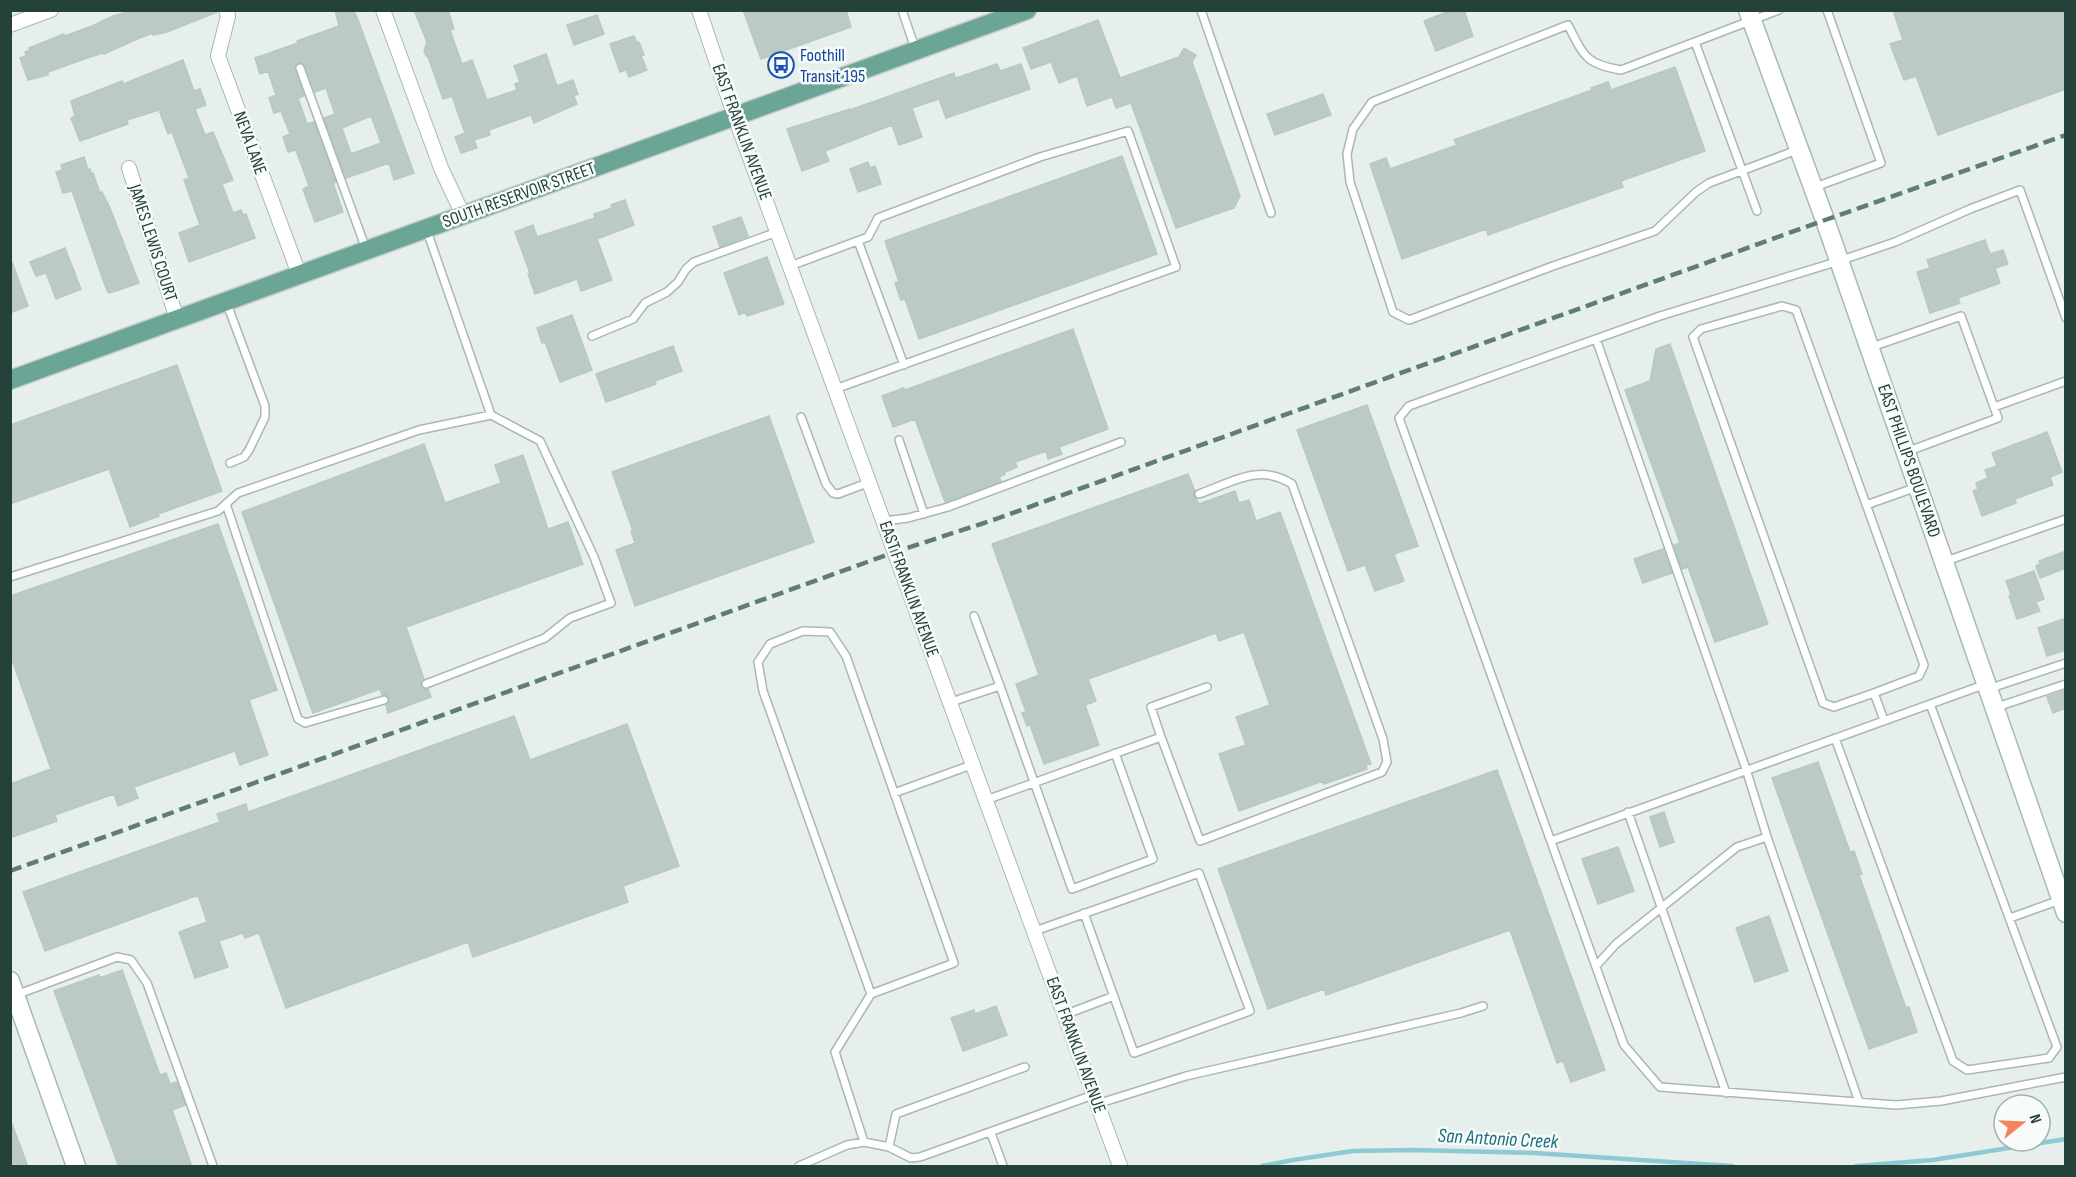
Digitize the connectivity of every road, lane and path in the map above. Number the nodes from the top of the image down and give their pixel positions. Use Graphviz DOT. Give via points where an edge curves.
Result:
graph roads {
  1 [pos="51,10"];
  2 [pos="226,10"];
  3 [pos="383,10"];
  4 [pos="699,10"];
  5 [pos="902,10"];
  6 [pos="1027,10"];
  7 [pos="1201,10"];
  8 [pos="1779,10"];
  9 [pos="1827,10"];
  10 [pos="1750,15"];
  11 [pos="10,25"];
  12 [pos="1695,42"];
  13 [pos="916,51"];
  14 [pos="300,68"];
  15 [pos="735,117"];
  16 [pos="1799,149"];
  17 [pos="129,168"];
  18 [pos="1743,171"];
  19 [pos="1813,187"];
  20 [pos="1757,211"];
  21 [pos="1271,213"];
  22 [pos="463,215"];
  23 [pos="426,228"];
  24 [pos="777,232"];
  25 [pos="858,241"];
  26 [pos="367,250"];
  27 [pos="1839,261"];
  28 [pos="790,266"];
  29 [pos="299,274"];
  30 [pos="226,301"];
  31 [pos="2066,318"];
  32 [pos="177,319"];
  33 [pos="592,336"];
  34 [pos="1596,339"];
  35 [pos="1869,348"];
  36 [pos="904,365"];
  37 [pos="10,380"];
  38 [pos="2066,381"];
  39 [pos="835,389"];
  40 [pos="1994,407"];
  41 [pos="491,415"];
  42 [pos="801,417"];
  43 [pos="899,440"];
  44 [pos="1122,442"];
  45 [pos="1905,452"];
  46 [pos="230,463"];
  47 [pos="870,482"];
  48 [pos="1917,487"];
  49 [pos="1199,494"];
  50 [pos="226,504"];
  51 [pos="1866,505"];
  52 [pos="924,514"];
  53 [pos="2066,519"];
  54 [pos="884,521"];
  55 [pos="1943,561"];
  56 [pos="10,577"];
  57 [pos="974,616"];
  58 [pos="2066,663"];
  59 [pos="426,684"];
  60 [pos="2066,684"];
  61 [pos="1000,686"];
  62 [pos="1207,687"];
  63 [pos="1987,687"];
  64 [pos="1874,693"];
  65 [pos="384,700"];
  66 [pos="951,702"];
  67 [pos="1930,704"];
  68 [pos="1994,708"];
  69 [pos="1884,720"];
  70 [pos="1161,736"];
  71 [pos="1835,738"];
  72 [pos="1115,753"];
  73 [pos="974,764"];
  74 [pos="1746,769"];
  75 [pos="1035,781"];
  76 [pos="894,793"];
  77 [pos="987,800"];
  78 [pos="1628,812"];
  79 [pos="1767,837"];
  80 [pos="1551,841"];
  81 [pos="2063,905"];
  82 [pos="1661,908"];
  83 [pos="1084,913"];
  84 [pos="2010,918"];
  85 [pos="1035,931"];
  86 [pos="1596,966"];
  87 [pos="12,988"];
  88 [pos="870,994"];
  89 [pos="1114,996"];
  90 [pos="1483,1005"];
  91 [pos="1064,1015"];
  92 [pos="1025,1067"];
  93 [pos="2066,1077"];
  94 [pos="1726,1093"];
  95 [pos="1095,1100"];
  96 [pos="1859,1102"];
  97 [pos="991,1132"];
  98 [pos="864,1142"];
  99 [pos="889,1148"];
  100 [pos="76,1167"];
  101 [pos="213,1167"];
  102 [pos="799,1167"];
  103 [pos="1003,1167"];
  104 [pos="1120,1167"];
  1 -- 11 [label="street"];
  2 -- 29 [label="street, NEVA LANE" via="218,57"];
  3 -- 22 [label="street" via="441,168"];
  4 -- 15 [label="street, EAST FRANKLIN AVENUE"];
  5 -- 13 [label="lane"];
  6 -- 13 [label="main road, SOUTH RESERVOIR STREET"];
  7 -- 21 [label="lane"];
  8 -- 10 [label="lane"];
  9 -- 19 [label="lane" via="1881,163"];
  10 -- 12 [label="lane"];
  10 -- 16 [label="street, EAST PHILLIPS BOULEVARD"];
  12 -- 18 [label="lane"];
  12 -- 18 [label="lane" via="1621,70 1600,67 1589,60 1568,25 1372,102 1353,129 1347,154 1350,182 1393,312 1409,320 1655,231 1709,183"];
  13 -- 15 [label="main road, SOUTH RESERVOIR STREET"];
  14 -- 26 [label="lane"];
  15 -- 22 [label="main road, SOUTH RESERVOIR STREET"];
  15 -- 24 [label="street, EAST FRANKLIN AVENUE"];
  16 -- 18 [label="lane"];
  16 -- 19 [label="street, EAST PHILLIPS BOULEVARD"];
  17 -- 32 [label="street, JAMES LEWIS COURT"];
  18 -- 20 [label="lane"];
  19 -- 27 [label="street, EAST PHILLIPS BOULEVARD"];
  22 -- 23 [label="main road, SOUTH RESERVOIR STREET"];
  23 -- 26 [label="main road, SOUTH RESERVOIR STREET"];
  23 -- 41 [label="lane"];
  24 -- 28 [label="street, EAST FRANKLIN AVENUE"];
  24 -- 33 [label="lane" via="694,262 668,292 645,303 633,319"];
  25 -- 28 [label="lane"];
  25 -- 36 [label="lane"];
  25 -- 36 [label="lane" via="868,237 878,218 1040,157 1128,131 1176,267"];
  26 -- 29 [label="main road, SOUTH RESERVOIR STREET"];
  27 -- 31 [label="lane" via="2020,190"];
  27 -- 34 [label="lane"];
  27 -- 35 [label="street, EAST PHILLIPS BOULEVARD"];
  28 -- 39 [label="street, EAST FRANKLIN AVENUE"];
  29 -- 30 [label="main road, SOUTH RESERVOIR STREET"];
  30 -- 32 [label="main road, SOUTH RESERVOIR STREET"];
  30 -- 46 [label="lane" via="265,406 265,417 249,450 244,458"];
  32 -- 37 [label="main road, SOUTH RESERVOIR STREET"];
  34 -- 74 [label="lane"];
  34 -- 80 [label="lane" via="1409,406 1399,418"];
  35 -- 40 [label="lane" via="1961,316"];
  35 -- 45 [label="street, EAST PHILLIPS BOULEVARD"];
  36 -- 39 [label="lane"];
  38 -- 40 [label="lane"];
  39 -- 47 [label="street, EAST FRANKLIN AVENUE"];
  40 -- 45 [label="lane" via="1998,418"];
  41 -- 50 [label="lane" via="419,430 238,493"];
  41 -- 59 [label="lane" via="540,441 594,556 611,603 570,618 546,638"];
  42 -- 47 [label="lane" via="833,493 838,495"];
  43 -- 52 [label="lane"];
  44 -- 52 [label="lane"];
  45 -- 48 [label="street, EAST PHILLIPS BOULEVARD"];
  47 -- 54 [label="street, EAST FRANKLIN AVENUE"];
  48 -- 51 [label="lane"];
  48 -- 55 [label="street, EAST PHILLIPS BOULEVARD"];
  49 -- 70 [label="lane" via="1256,473 1280,476 1292,484 1383,739 1387,762 1382,772 1200,841"];
  50 -- 56 [label="lane" via="218,511"];
  50 -- 65 [label="lane" via="298,719 305,723"];
  51 -- 64 [label="lane" via="1924,665 1919,676"];
  51 -- 64 [label="lane" via="1796,310 1782,306 1701,329 1693,337 1823,703 1834,707"];
  52 -- 54 [label="lane"];
  53 -- 55 [label="lane"];
  54 -- 66 [label="street, EAST FRANKLIN AVENUE"];
  55 -- 63 [label="street, EAST PHILLIPS BOULEVARD"];
  57 -- 61 [label="lane"];
  58 -- 63 [label="lane"];
  60 -- 68 [label="lane"];
  61 -- 66 [label="lane"];
  61 -- 75 [label="lane"];
  62 -- 70 [label="lane" via="1151,707"];
  63 -- 67 [label="lane"];
  63 -- 68 [label="street, EAST PHILLIPS BOULEVARD"];
  64 -- 69 [label="lane"];
  66 -- 73 [label="street, EAST FRANKLIN AVENUE"];
  67 -- 69 [label="lane"];
  67 -- 84 [label="lane"];
  68 -- 81 [label="street, EAST PHILLIPS BOULEVARD"];
  69 -- 71 [label="lane"];
  70 -- 72 [label="lane"];
  71 -- 74 [label="lane"];
  71 -- 84 [label="lane" via="1953,1061 1967,1070 2049,1058 2057,1047"];
  72 -- 75 [label="lane"];
  72 -- 75 [label="lane" via="1153,859 1072,889"];
  73 -- 76 [label="lane"];
  73 -- 77 [label="street, EAST FRANKLIN AVENUE"];
  74 -- 78 [label="lane"];
  74 -- 79 [label="lane"];
  75 -- 77 [label="lane"];
  76 -- 88 [label="lane" via="954,963"];
  76 -- 88 [label="lane" via="846,656 830,632 803,631 770,644 758,662 763,691"];
  77 -- 85 [label="street, EAST FRANKLIN AVENUE"];
  78 -- 80 [label="lane"];
  78 -- 82 [label="lane"];
  79 -- 82 [label="lane" via="1737,848"];
  79 -- 96 [label="lane"];
  80 -- 86 [label="lane"];
  81 -- 84 [label="lane"];
  82 -- 86 [label="lane" via="1616,944"];
  82 -- 94 [label="lane"];
  83 -- 85 [label="lane"];
  83 -- 89 [label="lane"];
  83 -- 89 [label="lane" via="1199,873 1250,1011 1134,1053"];
  85 -- 91 [label="street, EAST FRANKLIN AVENUE"];
  86 -- 94 [label="lane" via="1624,1045 1660,1087"];
  87 -- 100 [label="street"];
  87 -- 101 [label="lane" via="117,957 131,960 147,983"];
  88 -- 98 [label="lane" via="836,1052"];
  89 -- 91 [label="lane"];
  90 -- 95 [label="lane"];
  91 -- 95 [label="street, EAST FRANKLIN AVENUE"];
  92 -- 99 [label="lane" via="896,1114"];
  93 -- 96 [label="lane" via="1941,1101 1896,1105"];
  94 -- 96 [label="lane"];
  95 -- 97 [label="lane"];
  95 -- 104 [label="street, EAST FRANKLIN AVENUE"];
  97 -- 99 [label="lane" via="920,1157 910,1158"];
  97 -- 103 [label="lane"];
  98 -- 99 [label="lane"];
  98 -- 102 [label="lane"];
}
